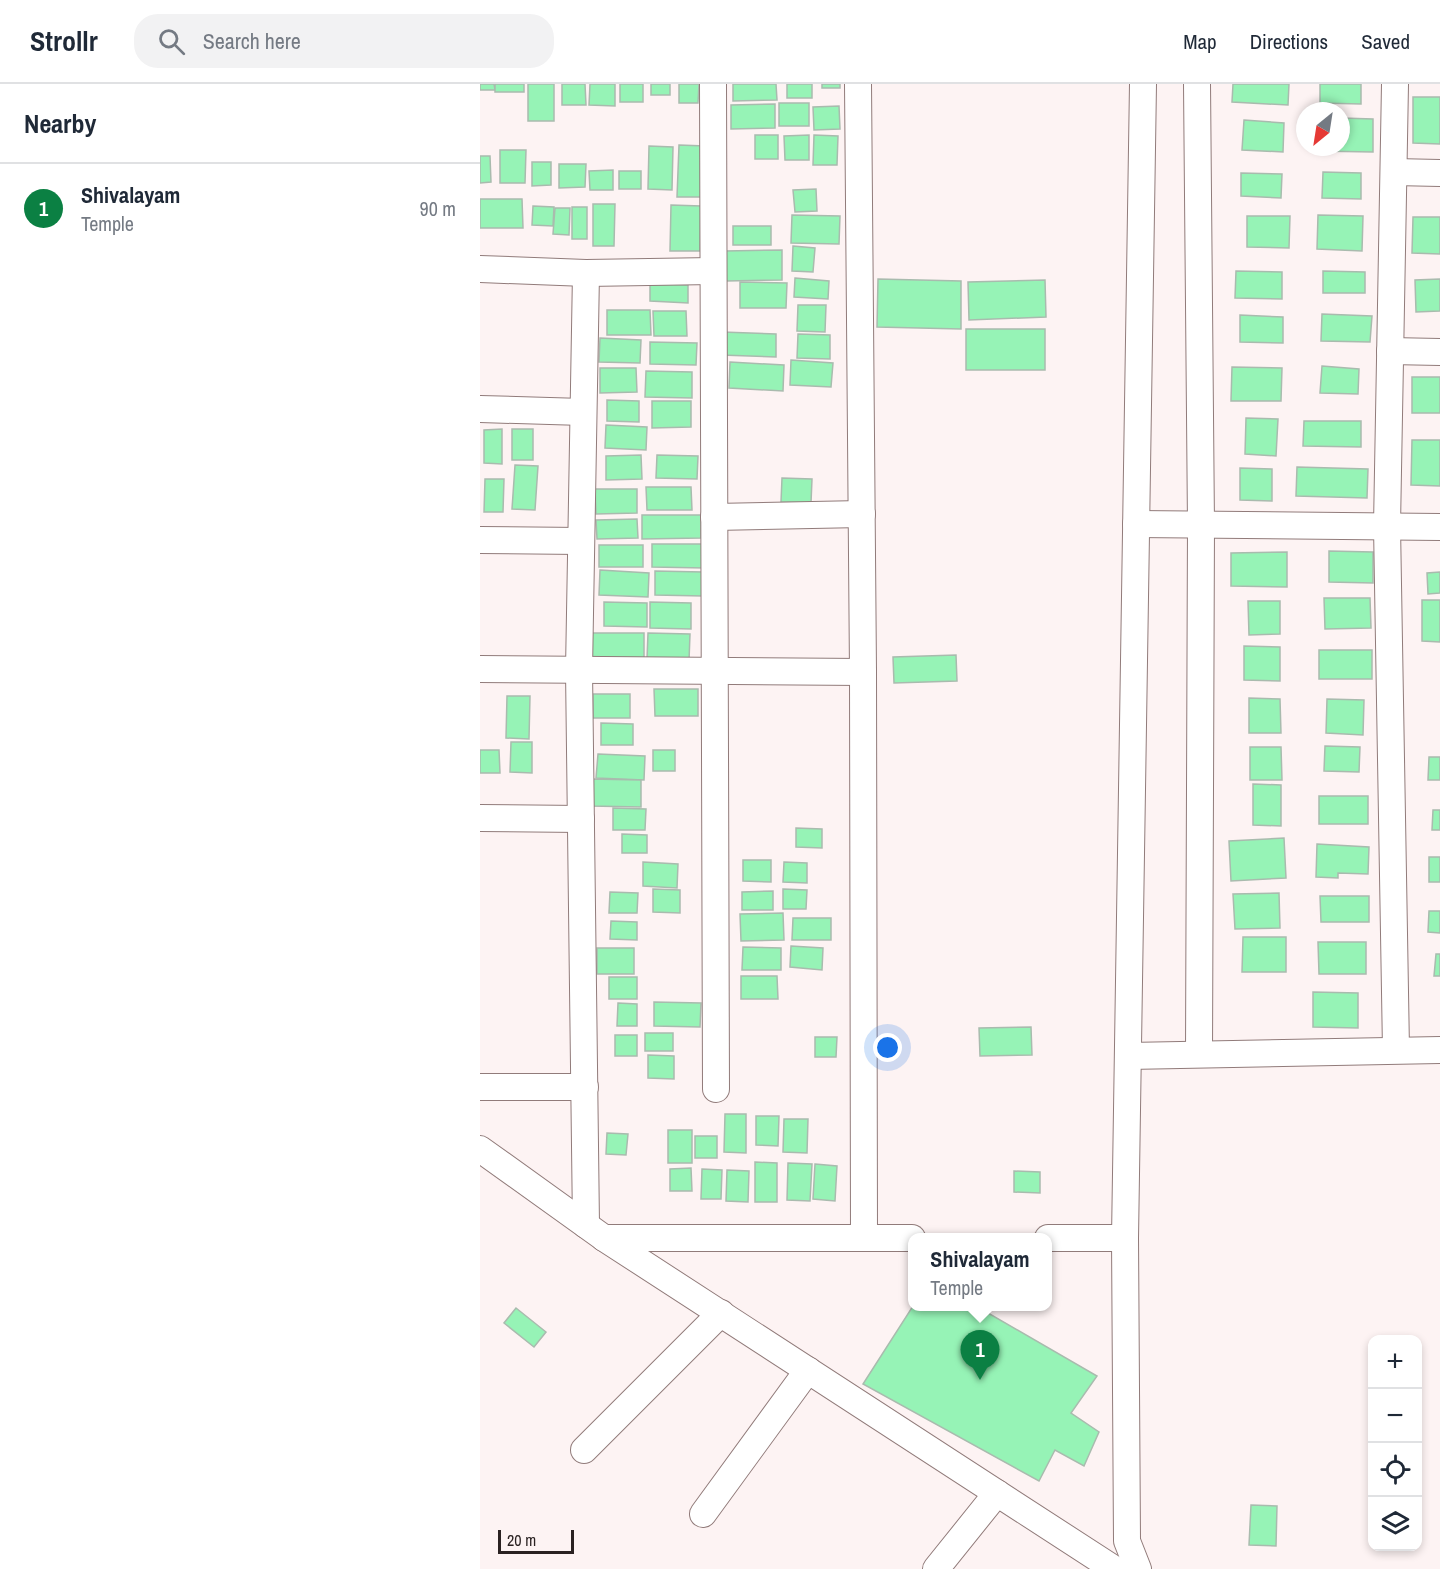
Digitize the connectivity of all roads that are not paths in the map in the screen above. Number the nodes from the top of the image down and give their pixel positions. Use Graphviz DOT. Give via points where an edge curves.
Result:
graph roads {
  1 [pos="713,84"];
  2 [pos="858,84"];
  3 [pos="1143,84"];
  4 [pos="1197,84"];
  5 [pos="1395,84"];
  6 [pos="1394,172"];
  7 [pos="1440,173"];
  8 [pos="480,269"];
  9 [pos="713,271"];
  10 [pos="586,273"];
  11 [pos="1390,351"];
  12 [pos="1440,352"];
  13 [pos="480,409"];
  14 [pos="584,412"];
  15 [pos="862,514"];
  16 [pos="714,517"];
  17 [pos="1136,524"];
  18 [pos="1201,525"];
  19 [pos="1387,526"];
  20 [pos="1440,527"];
  21 [pos="480,540"];
  22 [pos="581,541"];
  23 [pos="480,669"];
  24 [pos="579,670"];
  25 [pos="714,671"];
  26 [pos="863,672"];
  27 [pos="480,818"];
  28 [pos="581,819"];
  29 [pos="1396,1050"];
  30 [pos="1440,1050"];
  31 [pos="1199,1053"];
  32 [pos="1128,1056"];
  33 [pos="480,1087"];
  34 [pos="585,1087"];
  35 [pos="716,1089"];
  36 [pos="480,1149"];
  37 [pos="595,1231"];
  38 [pos="864,1238"];
  39 [pos="908,1238"];
  40 [pos="1052,1238"];
  41 [pos="1125,1238"];
  42 [pos="721,1313"];
  43 [pos="808,1370"];
  44 [pos="584,1449"];
  45 [pos="997,1493"];
  46 [pos="702,1514"];
  47 [pos="936,1569"];
  48 [pos="1114,1569"];
  49 [pos="1138,1569"];
  1 -- 9 [label="street"];
  2 -- 15 [label="street"];
  3 -- 17 [label="street"];
  4 -- 18 [label="street"];
  5 -- 6 [label="street"];
  6 -- 7 [label="street"];
  6 -- 11 [label="street"];
  8 -- 10 [label="street"];
  9 -- 10 [label="street"];
  9 -- 16 [label="street"];
  10 -- 14 [label="street"];
  11 -- 12 [label="street"];
  11 -- 19 [label="street"];
  13 -- 14 [label="street"];
  14 -- 22 [label="street"];
  15 -- 16 [label="street"];
  15 -- 26 [label="street"];
  16 -- 25 [label="street"];
  17 -- 18 [label="street"];
  17 -- 32 [label="street"];
  18 -- 19 [label="street"];
  18 -- 31 [label="street"];
  19 -- 20 [label="street"];
  19 -- 29 [label="street"];
  21 -- 22 [label="street"];
  22 -- 24 [label="street"];
  23 -- 24 [label="street"];
  24 -- 25 [label="street"];
  24 -- 28 [label="street"];
  25 -- 26 [label="street"];
  25 -- 35 [label="street"];
  26 -- 38 [label="street"];
  27 -- 28 [label="street"];
  28 -- 34 [label="street"];
  29 -- 30 [label="street"];
  29 -- 31 [label="street"];
  31 -- 32 [label="street"];
  32 -- 41 [label="street"];
  33 -- 34 [label="street"];
  34 -- 37 [label="street"];
  36 -- 37 [label="street"];
  37 -- 38 [label="street"];
  37 -- 42 [label="street"];
  38 -- 39 [label="street"];
  40 -- 41 [label="street"];
  41 -- 49 [label="street" via="1127,1541"];
  42 -- 43 [label="street"];
  42 -- 44 [label="street"];
  43 -- 45 [label="street"];
  43 -- 46 [label="street"];
  45 -- 47 [label="street"];
  45 -- 48 [label="street"];
}
